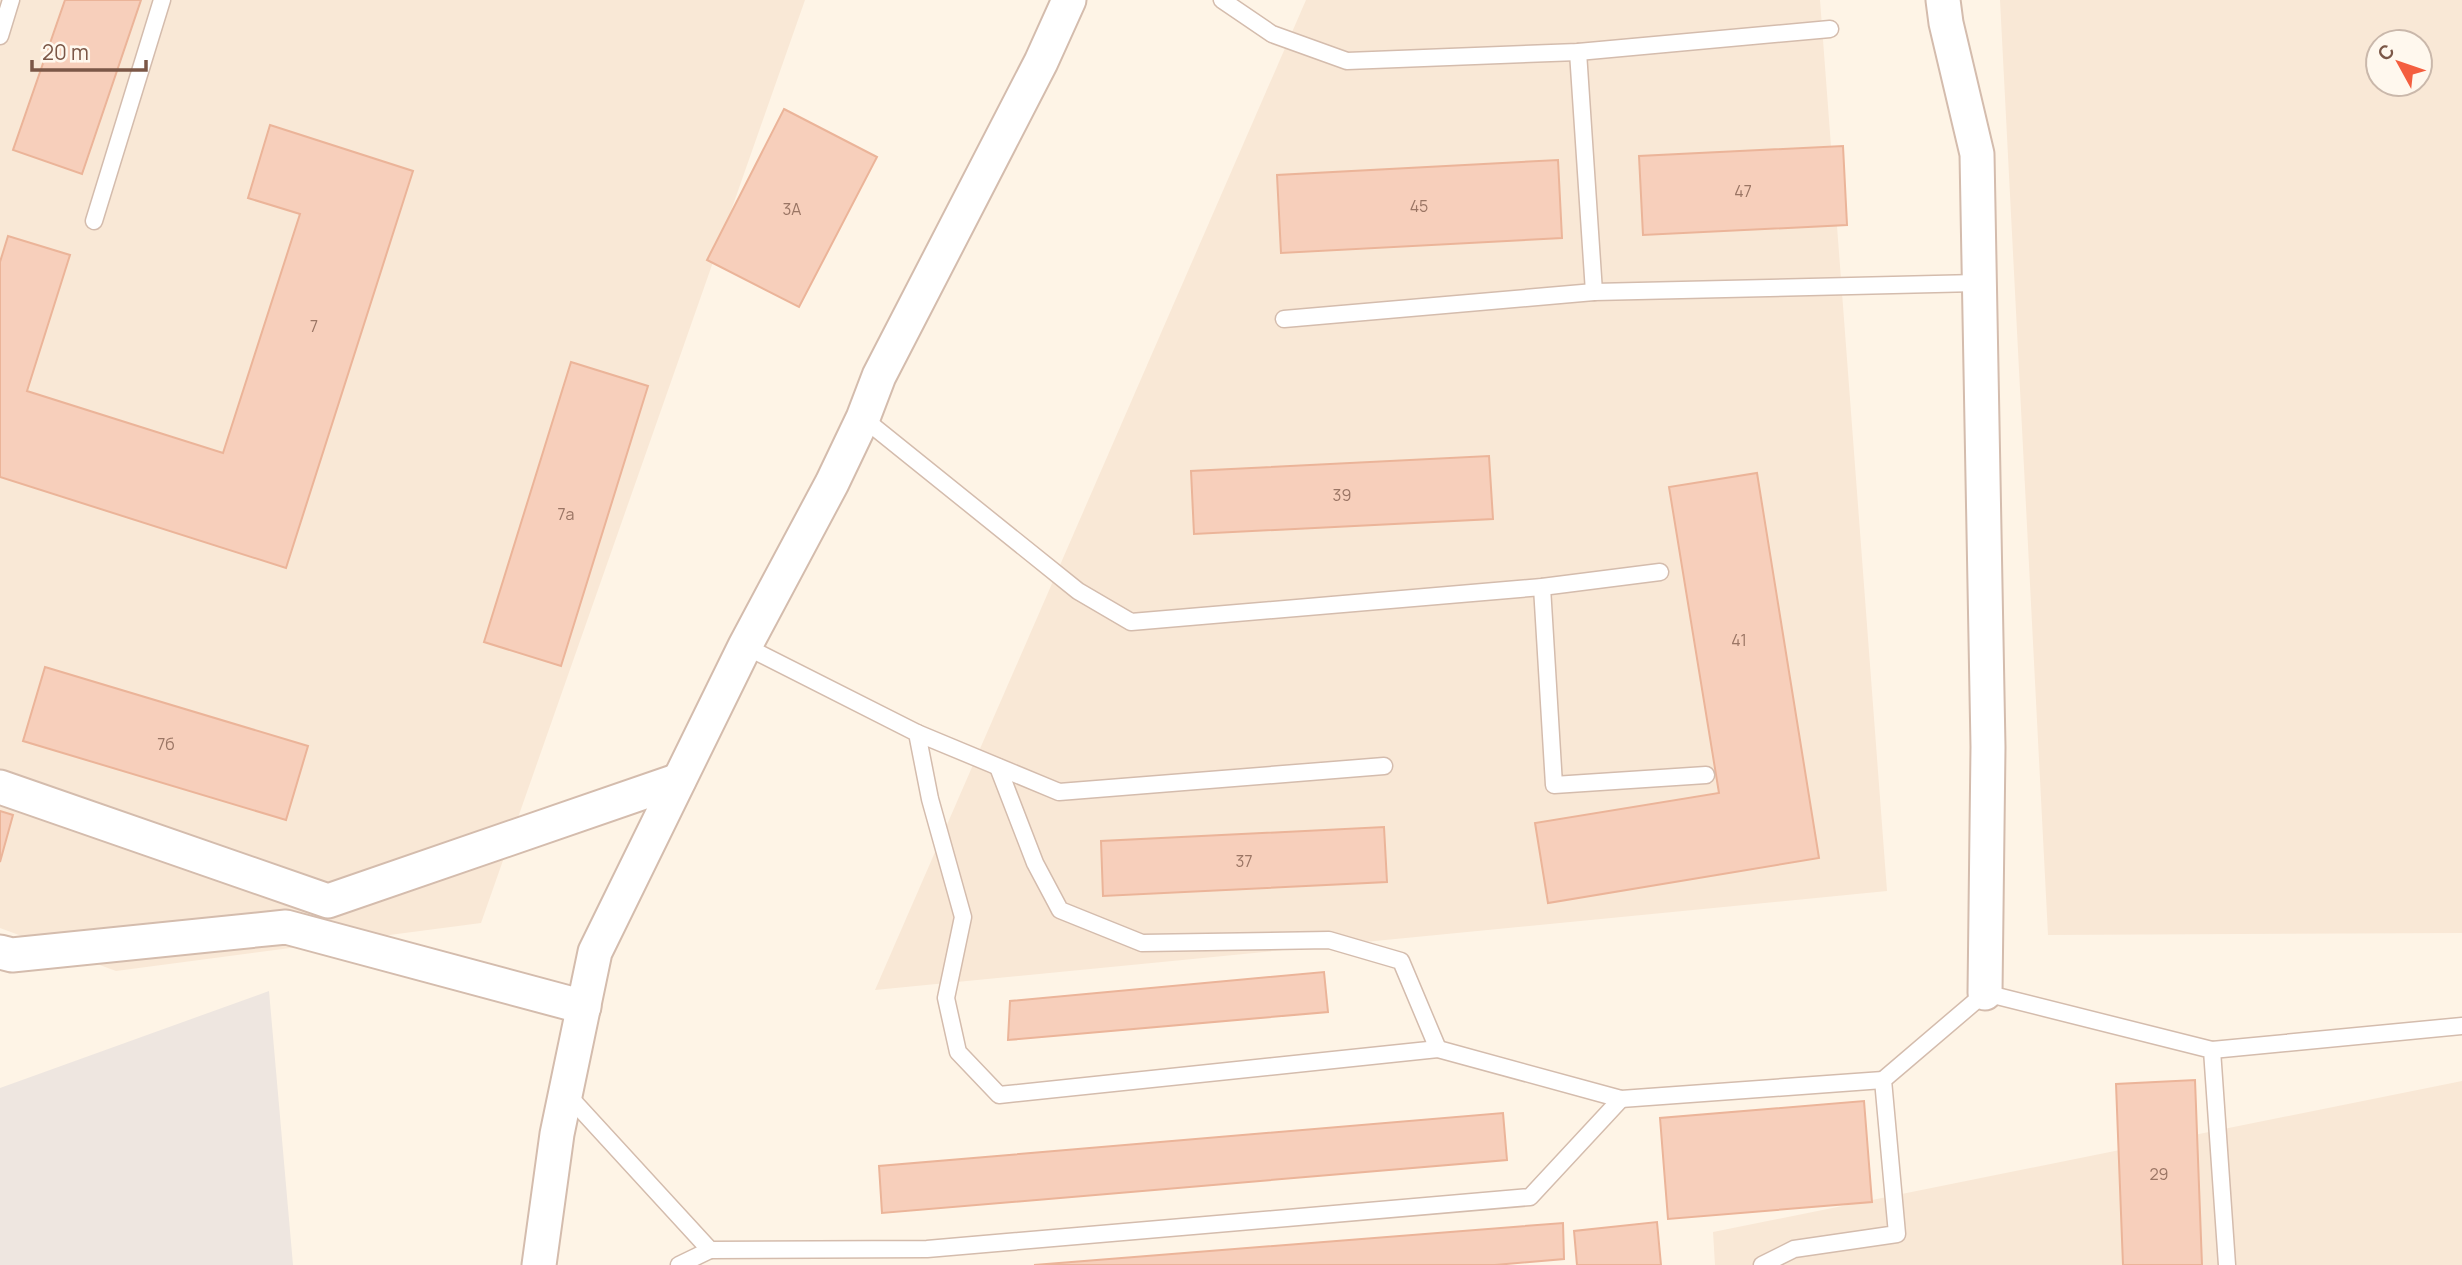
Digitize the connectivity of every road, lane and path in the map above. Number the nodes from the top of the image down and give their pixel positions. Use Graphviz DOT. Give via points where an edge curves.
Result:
graph roads {
  1 [pos="11,0"];
  2 [pos="162,0"];
  3 [pos="1069,0"];
  4 [pos="1222,0"];
  5 [pos="1943,0"];
  6 [pos="1830,29"];
  7 [pos="0,36"];
  8 [pos="1578,52"];
  9 [pos="94,221"];
  10 [pos="1977,283"];
  11 [pos="1594,292"];
  12 [pos="1284,319"];
  13 [pos="863,418"];
  14 [pos="1660,572"];
  15 [pos="1542,587"];
  16 [pos="745,646"];
  17 [pos="917,733"];
  18 [pos="1384,766"];
  19 [pos="998,767"];
  20 [pos="1706,775"];
  21 [pos="679,780"];
  22 [pos="0,787"];
  23 [pos="0,952"];
  24 [pos="1985,993"];
  25 [pos="584,1007"];
  26 [pos="2462,1026"];
  27 [pos="1438,1049"];
  28 [pos="2212,1050"];
  29 [pos="1883,1080"];
  30 [pos="565,1092"];
  31 [pos="1621,1099"];
  32 [pos="710,1250"];
  33 [pos="539,1265"];
  34 [pos="679,1265"];
  35 [pos="1762,1265"];
  36 [pos="2227,1265"];
  1 -- 7 [label="lane"];
  2 -- 9 [label="lane"];
  3 -- 13 [label="street" via="879,376"];
  4 -- 8 [label="lane" via="1272,34 1347,61"];
  5 -- 10 [label="street" via="1977,154"];
  6 -- 8 [label="lane"];
  8 -- 11 [label="lane"];
  10 -- 11 [label="lane"];
  10 -- 24 [label="street" via="1988,747"];
  11 -- 12 [label="lane"];
  13 -- 15 [label="lane" via="1078,591 1131,622"];
  13 -- 16 [label="street"];
  14 -- 15 [label="lane"];
  15 -- 20 [label="lane" via="1554,785"];
  16 -- 17 [label="lane"];
  16 -- 21 [label="street"];
  17 -- 19 [label="lane"];
  17 -- 27 [label="lane" via="963,917 946,998 958,1052 999,1095"];
  18 -- 19 [label="lane" via="1059,792"];
  19 -- 27 [label="lane" via="1035,863 1060,910 1142,943 1329,940 1401,961"];
  21 -- 22 [label="street" via="328,901"];
  21 -- 25 [label="street" via="595,952"];
  23 -- 25 [label="street" via="12,955 286,927"];
  24 -- 28 [label="lane"];
  24 -- 29 [label="lane"];
  25 -- 30 [label="street"];
  26 -- 28 [label="lane"];
  27 -- 31 [label="lane"];
  28 -- 36 [label="lane"];
  29 -- 31 [label="lane"];
  29 -- 35 [label="lane" via="1897,1234 1794,1249"];
  30 -- 32 [label="lane"];
  30 -- 33 [label="street"];
  31 -- 32 [label="lane" via="1530,1197 927,1249"];
  32 -- 34 [label="lane"];
}
